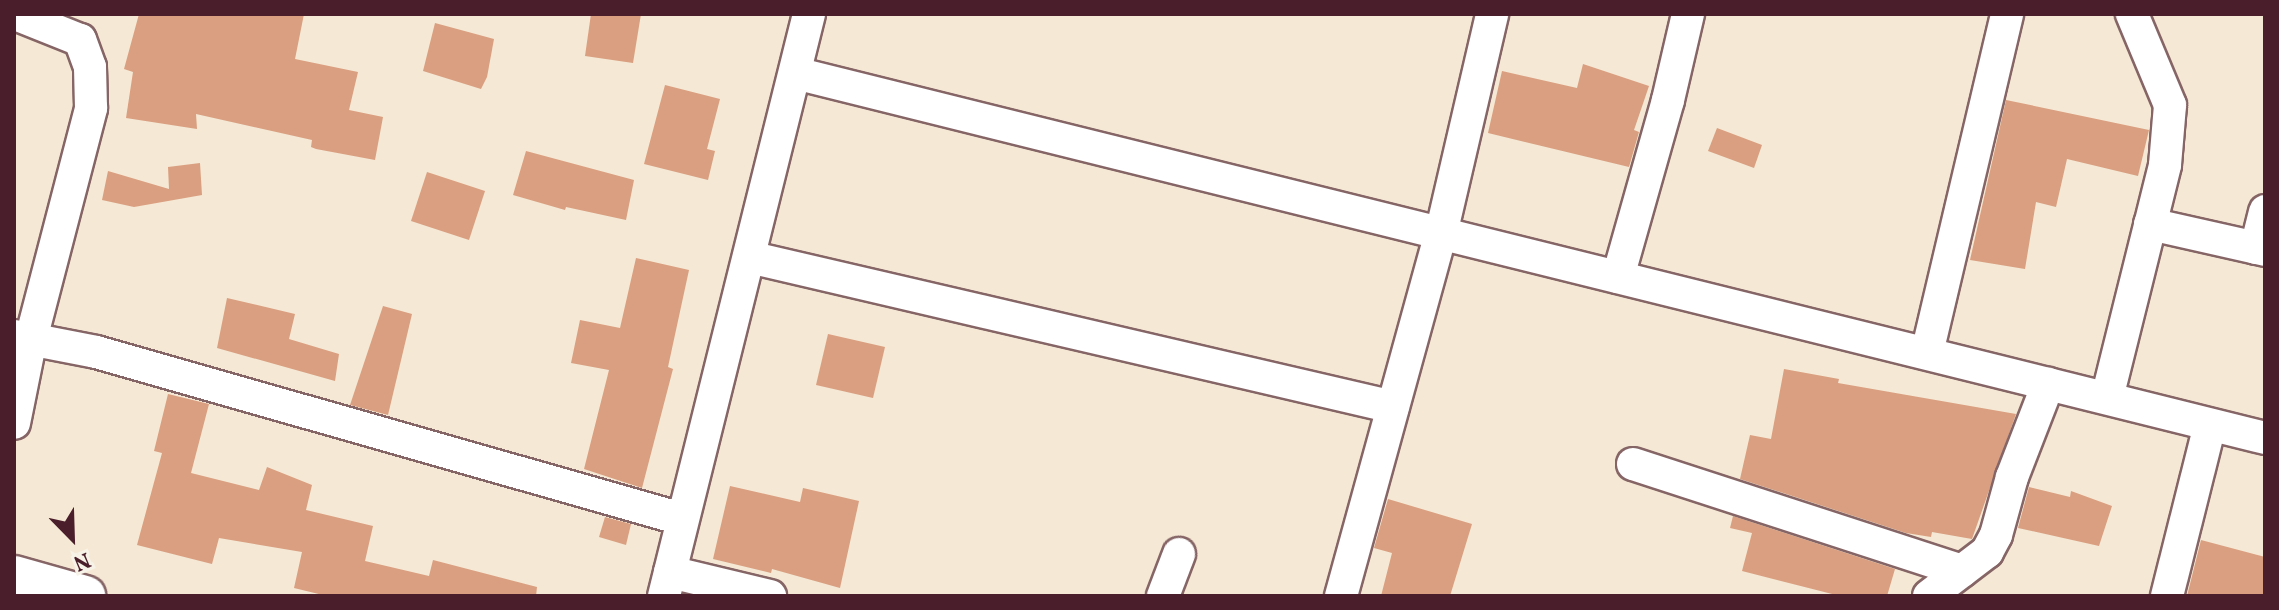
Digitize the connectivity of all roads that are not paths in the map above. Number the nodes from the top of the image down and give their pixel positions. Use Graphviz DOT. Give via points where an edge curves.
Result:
graph roads {
  1 [pos="15,14"];
  2 [pos="809,14"];
  3 [pos="1492,14"];
  4 [pos="1688,14"];
  5 [pos="2007,14"];
  6 [pos="2132,14"];
  7 [pos="795,73"];
  8 [pos="2265,211"];
  9 [pos="2150,224"];
  10 [pos="1441,234"];
  11 [pos="2261,249"];
  12 [pos="749,257"];
  13 [pos="1618,277"];
  14 [pos="22,337"];
  15 [pos="1927,353"];
  16 [pos="2048,384"];
  17 [pos="2107,398"];
  18 [pos="1393,407"];
  19 [pos="14,423"];
  20 [pos="2210,425"];
  21 [pos="2265,438"];
  22 [pos="1633,464"];
  23 [pos="682,519"];
  24 [pos="1179,554"];
  25 [pos="1962,571"];
  26 [pos="14,576"];
  27 [pos="667,584"];
  28 [pos="85,596"];
  29 [pos="770,596"];
  30 [pos="1163,596"];
  31 [pos="1341,596"];
  32 [pos="1929,596"];
  33 [pos="2167,596"];
  1 -- 14 [label="street" via="80,40 90,67 91,108"];
  2 -- 7 [label="street"];
  3 -- 10 [label="street"];
  4 -- 13 [label="street"];
  5 -- 15 [label="street"];
  6 -- 9 [label="street" via="2170,105 2165,165"];
  7 -- 10 [label="street"];
  7 -- 12 [label="street"];
  8 -- 11 [label="street"];
  9 -- 11 [label="street"];
  9 -- 17 [label="street"];
  10 -- 13 [label="street"];
  10 -- 18 [label="street"];
  12 -- 18 [label="street"];
  12 -- 23 [label="street"];
  13 -- 15 [label="street"];
  14 -- 19 [label="street"];
  14 -- 23 [label="street" via="96,352"];
  15 -- 16 [label="street"];
  16 -- 17 [label="street"];
  16 -- 25 [label="street" via="1996,535 1981,558"];
  17 -- 20 [label="street"];
  18 -- 31 [label="street"];
  20 -- 21 [label="street"];
  20 -- 33 [label="street"];
  22 -- 25 [label="street"];
  23 -- 27 [label="street"];
  24 -- 30 [label="street"];
  25 -- 32 [label="street"];
  26 -- 28 [label="main road"];
  27 -- 29 [label="street"];
}
